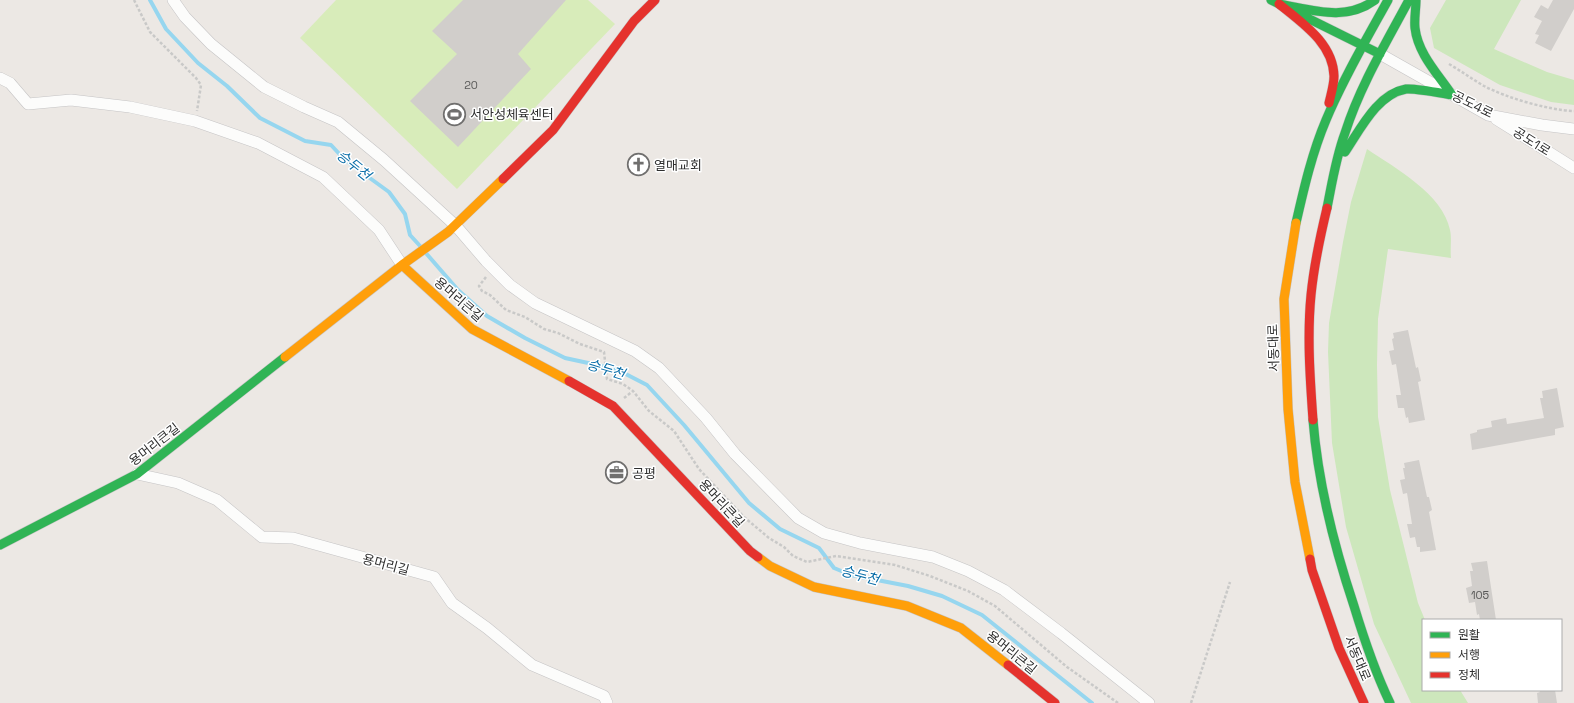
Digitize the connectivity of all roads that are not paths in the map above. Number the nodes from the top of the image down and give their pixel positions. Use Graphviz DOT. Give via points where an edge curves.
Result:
graph roads {
  1 [pos="173,0"];
  2 [pos="655,0"];
  3 [pos="1375,0"];
  4 [pos="1388,0"];
  5 [pos="1409,0"];
  6 [pos="1416,0"];
  7 [pos="1275,2"];
  8 [pos="1363,45"];
  9 [pos="1380,54"];
  10 [pos="0,78"];
  11 [pos="1452,95"];
  12 [pos="1488,115"];
  13 [pos="1326,120"];
  14 [pos="1574,129"];
  15 [pos="1337,163"];
  16 [pos="1574,168"];
  17 [pos="452,229"];
  18 [pos="402,265"];
  19 [pos="137,474"];
  20 [pos="0,545"];
  21 [pos="607,703"];
  22 [pos="1055,703"];
  23 [pos="1149,703"];
  24 [pos="1364,703"];
  25 [pos="1390,703"];
  1 -- 17 [label="street" via="185,17 211,44 264,87 338,122 384,160"];
  2 -- 17 [label="main road, 용머리큰길" via="634,21 553,130"];
  3 -- 7 [label="main road" via="1368,7 1354,12 1334,14"];
  4 -- 8 [label="main road, 서동대로"];
  5 -- 9 [label="main road, 서동대로"];
  6 -- 11 [label="main road" via="1415,28 1420,47"];
  7 -- 8 [label="main road"];
  7 -- 13 [label="main road" via="1322,42 1330,57 1334,75"];
  8 -- 9 [label="main road"];
  8 -- 13 [label="main road, 서동대로"];
  9 -- 11 [label="street, 공도4로"];
  9 -- 15 [label="main road, 서동대로" via="1347,126"];
  10 -- 18 [label="street" via="10,83 28,104 71,100 130,107 195,121 258,143 323,177 379,230"];
  11 -- 12 [label="street, 공도4로"];
  11 -- 15 [label="main road" via="1407,89 1390,94 1376,107"];
  12 -- 14 [label="street, 공도4로"];
  12 -- 16 [label="street, 공도1로"];
  13 -- 24 [label="main road, 서동대로" via="1305,183 1293,235 1284,299 1288,409 1295,482 1312,570 1339,648"];
  15 -- 25 [label="main road, 서동대로" via="1316,260 1310,308 1309,356 1316,442 1324,496 1336,549 1367,648"];
  17 -- 18 [label="main road, 용머리큰길"];
  17 -- 23 [label="street" via="510,285 535,303 635,351 658,368 706,418 735,454 798,518 824,533 860,543 933,557 968,571 1004,590"];
  18 -- 19 [label="main road, 용머리큰길"];
  18 -- 22 [label="main road, 용머리큰길" via="472,329 613,406 750,551 770,566 814,587 907,606 962,628"];
  19 -- 20 [label="main road, 용머리큰길"];
  19 -- 21 [label="street, 용머리길" via="178,483 217,500 262,537 293,538 434,577 452,603 532,665 604,696"];
}
